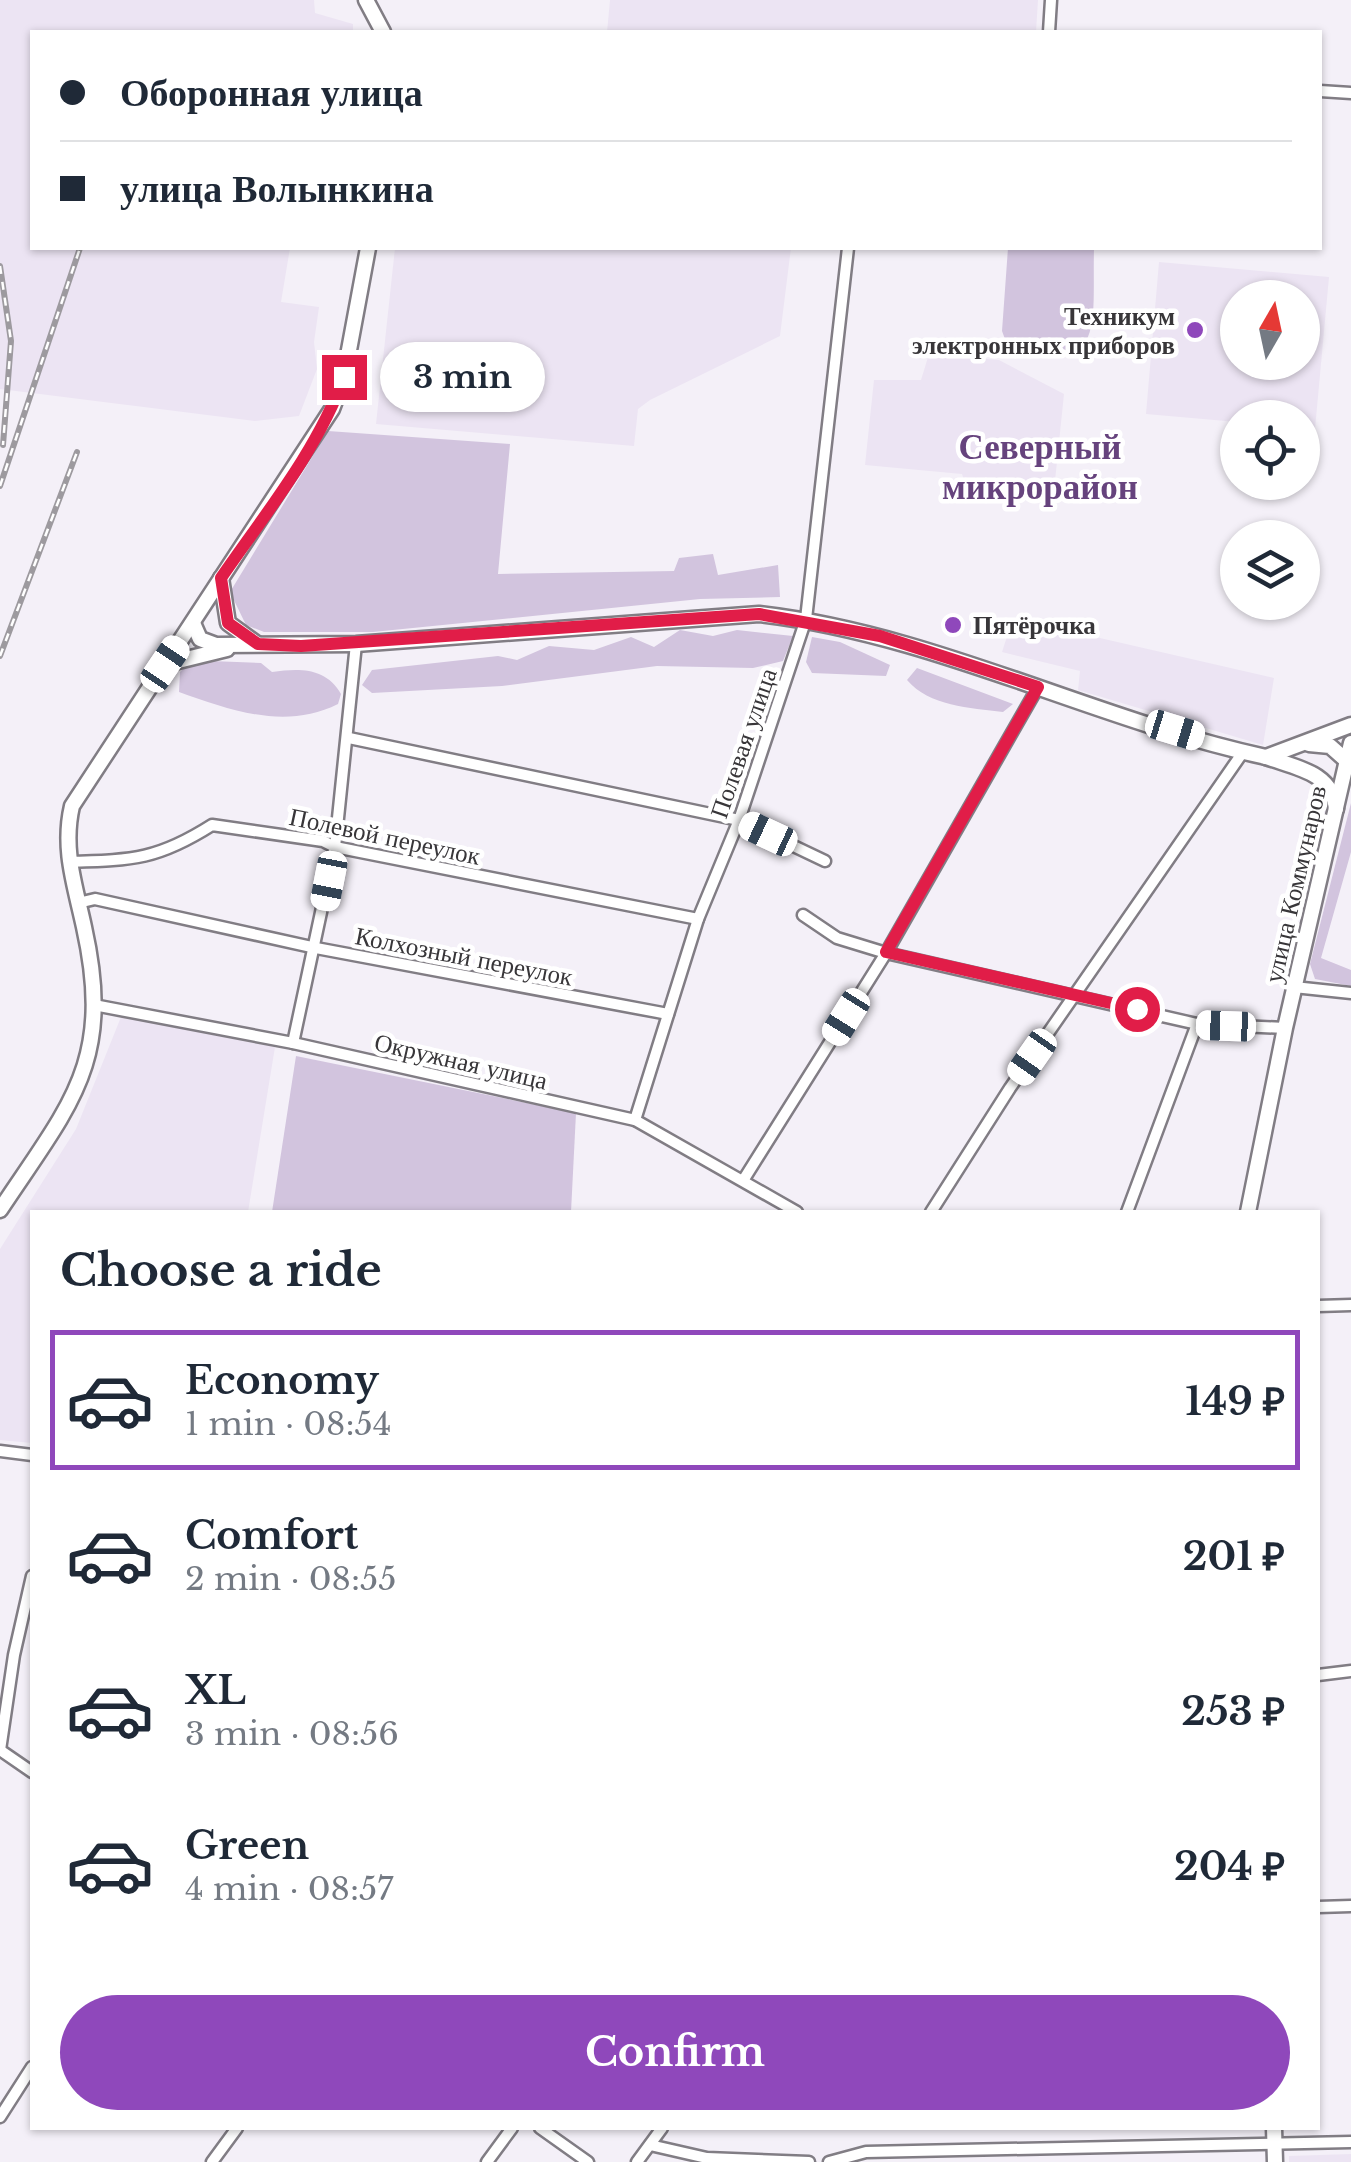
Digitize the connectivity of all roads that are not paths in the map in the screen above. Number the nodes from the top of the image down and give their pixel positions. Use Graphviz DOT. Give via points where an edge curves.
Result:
graph roads {
  1 [pos="366,0"];
  2 [pos="1051,0"];
  3 [pos="382,30"];
  4 [pos="1048,30"];
  5 [pos="1322,91"];
  6 [pos="1351,93"];
  7 [pos="368,250"];
  8 [pos="848,250"];
  9 [pos="221,578"];
  10 [pos="195,619"];
  11 [pos="806,620"];
  12 [pos="228,623"];
  13 [pos="258,644"];
  14 [pos="356,644"];
  15 [pos="165,664"];
  16 [pos="1038,687"];
  17 [pos="1351,724"];
  18 [pos="349,738"];
  19 [pos="1351,743"];
  20 [pos="1301,744"];
  21 [pos="1244,752"];
  22 [pos="1266,757"];
  23 [pos="1346,765"];
  24 [pos="1318,776"];
  25 [pos="1336,809"];
  26 [pos="739,820"];
  27 [pos="335,847"];
  28 [pos="825,861"];
  29 [pos="69,862"];
  30 [pos="78,903"];
  31 [pos="803,915"];
  32 [pos="698,919"];
  33 [pos="316,948"];
  34 [pos="886,952"];
  35 [pos="1294,987"];
  36 [pos="1351,993"];
  37 [pos="1076,994"];
  38 [pos="94,1005"];
  39 [pos="668,1014"];
  40 [pos="1197,1024"];
  41 [pos="1285,1028"];
  42 [pos="293,1043"];
  43 [pos="634,1120"];
  44 [pos="744,1179"];
  45 [pos="0,1210"];
  46 [pos="794,1210"];
  47 [pos="932,1210"];
  48 [pos="1128,1210"];
  49 [pos="1248,1210"];
  50 [pos="1320,1306"];
  51 [pos="1351,1306"];
  52 [pos="0,1451"];
  53 [pos="30,1455"];
  54 [pos="30,1600"];
  55 [pos="1351,1671"];
  56 [pos="1320,1674"];
  57 [pos="0,1750"];
  58 [pos="30,1771"];
  59 [pos="1351,1906"];
  60 [pos="1320,1907"];
  61 [pos="30,2070"];
  62 [pos="0,2117"];
  63 [pos="236,2130"];
  64 [pos="511,2130"];
  65 [pos="543,2130"];
  66 [pos="661,2130"];
  67 [pos="1275,2135"];
  68 [pos="1351,2142"];
  69 [pos="650,2145"];
  70 [pos="212,2162"];
  71 [pos="487,2162"];
  72 [pos="588,2162"];
  73 [pos="637,2162"];
  74 [pos="809,2162"];
  75 [pos="829,2162"];
  76 [pos="1276,2162"];
  1 -- 3 [label="street"];
  2 -- 4 [label="street"];
  5 -- 6 [label="street"];
  7 -- 9 [label="street" via="332,410"];
  8 -- 11 [label="street, Полевая улица"];
  9 -- 10 [label="street"];
  9 -- 12 [label="street"];
  10 -- 12 [label="street"];
  10 -- 13 [label="street" via="200,639"];
  10 -- 15 [label="street"];
  11 -- 14 [label="street" via="759,614"];
  11 -- 16 [label="street" via="880,636"];
  11 -- 26 [label="street, Полевая улица"];
  12 -- 13 [label="street"];
  13 -- 14 [label="street"];
  13 -- 15 [label="street"];
  14 -- 18 [label="street"];
  15 -- 29 [label="street" via="72,806"];
  16 -- 21 [label="street"];
  16 -- 34 [label="street"];
  17 -- 20 [label="street"];
  18 -- 26 [label="street"];
  18 -- 27 [label="street"];
  19 -- 23 [label="street, улица Коммунаров"];
  20 -- 22 [label="street"];
  20 -- 23 [label="street" via="1330,746"];
  21 -- 22 [label="street"];
  21 -- 37 [label="street"];
  22 -- 24 [label="street"];
  23 -- 24 [label="street"];
  23 -- 25 [label="street, улица Коммунаров"];
  24 -- 25 [label="street" via="1331,787"];
  25 -- 35 [label="street, улица Коммунаров"];
  26 -- 28 [label="street"];
  26 -- 32 [label="street, Полевая улица"];
  27 -- 29 [label="street, Полевой переулок" via="212,825 172,850"];
  27 -- 32 [label="street, Полевой переулок"];
  27 -- 33 [label="street"];
  29 -- 30 [label="street"];
  30 -- 33 [label="street, Колхозный переулок" via="95,899"];
  30 -- 38 [label="street"];
  31 -- 34 [label="street" via="838,938"];
  32 -- 39 [label="street, Полевая улица"];
  33 -- 39 [label="street, Колхозный переулок"];
  33 -- 42 [label="street"];
  34 -- 37 [label="street"];
  34 -- 44 [label="street"];
  35 -- 36 [label="street"];
  35 -- 41 [label="street, улица Коммунаров"];
  37 -- 40 [label="street"];
  37 -- 47 [label="street"];
  38 -- 42 [label="street, Окружная улица"];
  38 -- 45 [label="street" via="81,1082"];
  39 -- 43 [label="street, Полевая улица"];
  40 -- 41 [label="street"];
  40 -- 48 [label="street"];
  41 -- 49 [label="street, улица Коммунаров"];
  42 -- 43 [label="street, Окружная улица"];
  43 -- 44 [label="street, Окружная улица"];
  44 -- 46 [label="street, Окружная улица"];
  50 -- 51 [label="street"];
  52 -- 53 [label="street"];
  54 -- 57 [label="street"];
  55 -- 56 [label="street"];
  57 -- 58 [label="street"];
  59 -- 60 [label="street"];
  61 -- 62 [label="street"];
  63 -- 70 [label="street"];
  64 -- 71 [label="street"];
  65 -- 72 [label="street"];
  66 -- 69 [label="street"];
  67 -- 68 [label="street"];
  67 -- 75 [label="street" via="866,2152"];
  67 -- 76 [label="street"];
  69 -- 73 [label="street"];
  69 -- 74 [label="street" via="708,2158"];
}
